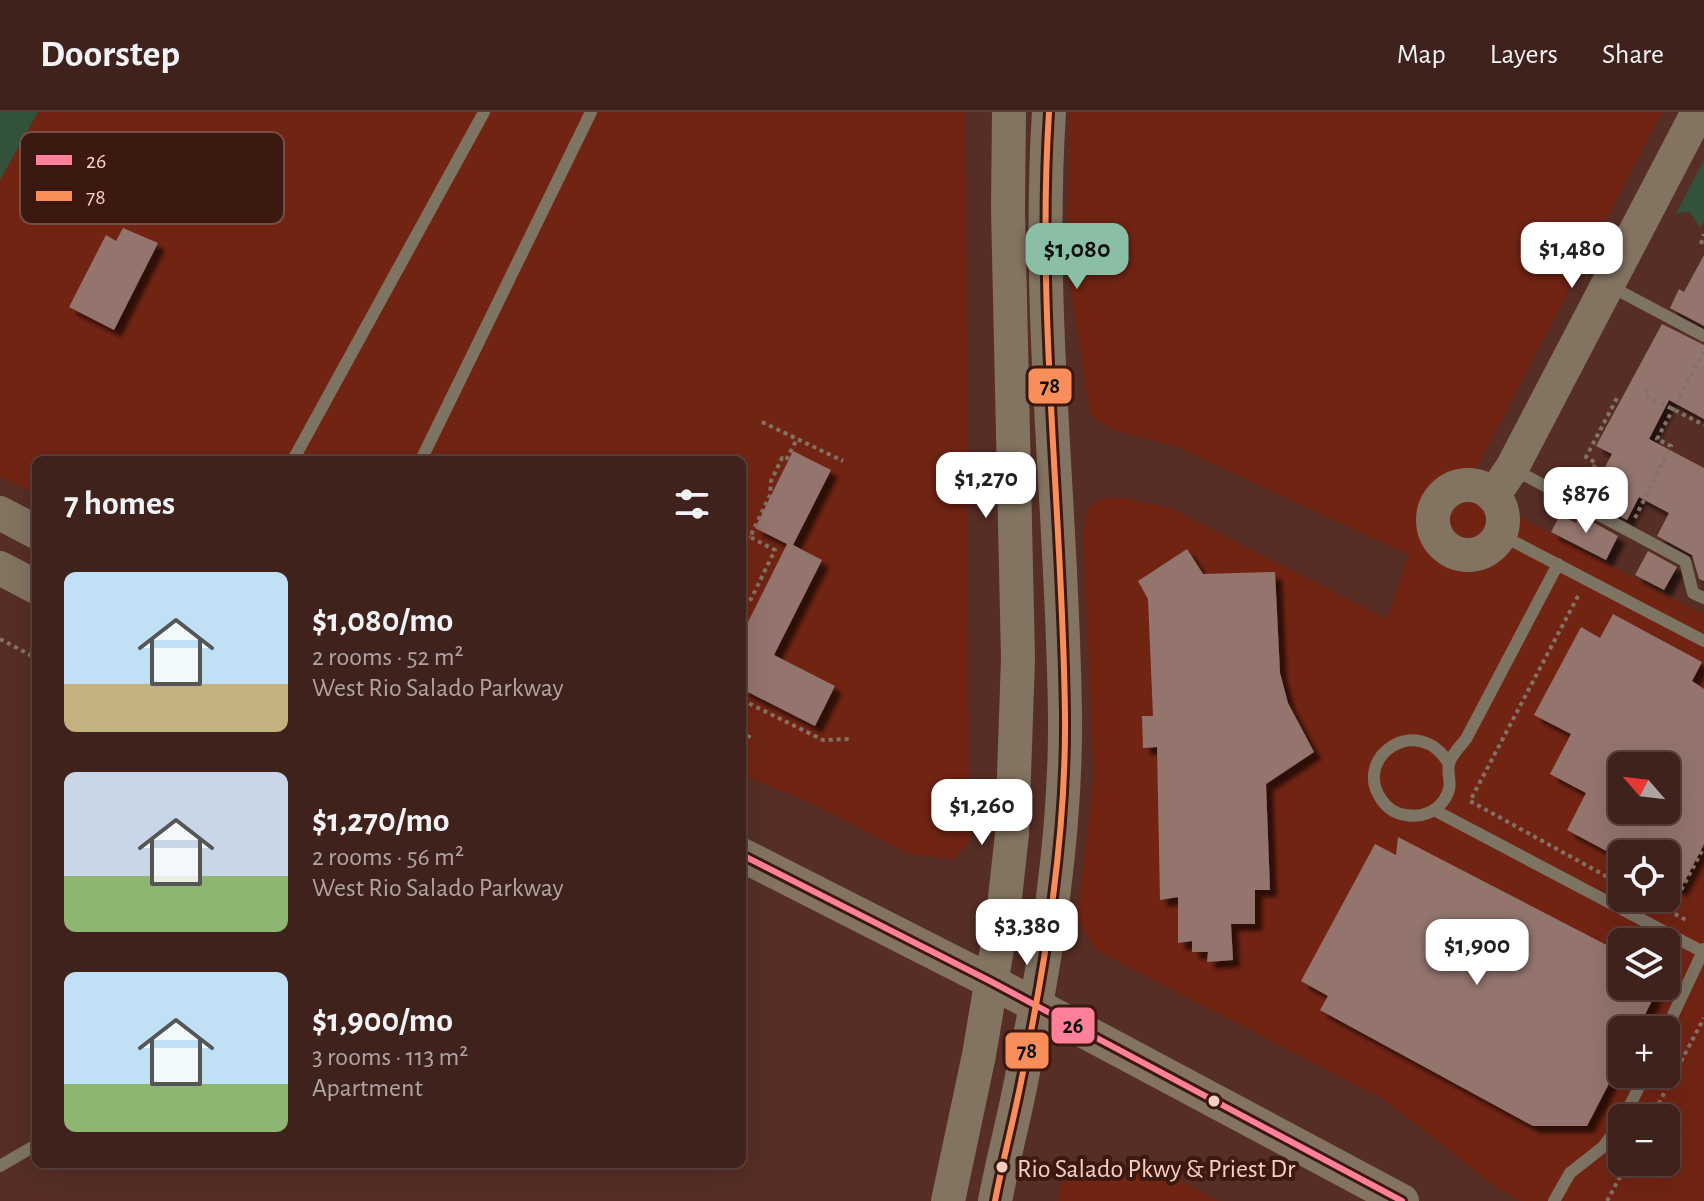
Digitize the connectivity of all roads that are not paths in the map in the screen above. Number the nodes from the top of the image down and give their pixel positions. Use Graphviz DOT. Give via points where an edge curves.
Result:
graph roads {
  1 [pos="484,112"];
  2 [pos="591,112"];
  3 [pos="1009,112"];
  4 [pos="1049,112"];
  5 [pos="1698,112"];
  6 [pos="1608,285"];
  7 [pos="1704,336"];
  8 [pos="295,456"];
  9 [pos="423,456"];
  10 [pos="1034,469"];
  11 [pos="1503,482"];
  12 [pos="0,513"];
  13 [pos="32,530"];
  14 [pos="1499,534"];
  15 [pos="1558,564"];
  16 [pos="0,568"];
  17 [pos="32,585"];
  18 [pos="1704,598"];
  19 [pos="1704,641"];
  20 [pos="1449,764"];
  21 [pos="1434,810"];
  22 [pos="746,857"];
  23 [pos="1703,950"];
  24 [pos="990,981"];
  25 [pos="1035,1005"];
  26 [pos="1672,1016"];
  27 [pos="1608,1140"];
  28 [pos="32,1147"];
  29 [pos="0,1166"];
  30 [pos="948,1201"];
  31 [pos="995,1201"];
  32 [pos="1402,1201"];
  33 [pos="1554,1201"];
  1 -- 8 [label="lane"];
  2 -- 9 [label="lane"];
  3 -- 10 [label="main road" via="1008,209"];
  4 -- 10 [label="main road"];
  5 -- 6 [label="main road"];
  6 -- 7 [label="lane"];
  6 -- 11 [label="main road"];
  10 -- 24 [label="main road" via="1008,873"];
  10 -- 25 [label="main road" via="1065,717 1063,793"];
  11 -- 14 [label="main road"];
  11 -- 14 [label="main road" via="1451,489 1436,505 1433,527 1445,547 1467,555 1489,548"];
  11 -- 18 [label="lane" via="1576,503 1685,561 1693,593"];
  12 -- 13 [label="main road"];
  14 -- 15 [label="lane"];
  15 -- 19 [label="lane"];
  15 -- 20 [label="lane"];
  16 -- 17 [label="main road"];
  20 -- 21 [label="lane" via="1449,790"];
  20 -- 21 [label="lane" via="1433,745 1409,740 1386,750 1374,772 1387,807 1410,816"];
  21 -- 23 [label="lane"];
  22 -- 24 [label="main road"];
  23 -- 26 [label="lane"];
  24 -- 25 [label="main road"];
  24 -- 30 [label="main road"];
  25 -- 31 [label="main road"];
  25 -- 32 [label="main road"];
  27 -- 33 [label="lane" via="1570,1173"];
  28 -- 29 [label="lane"];
}
